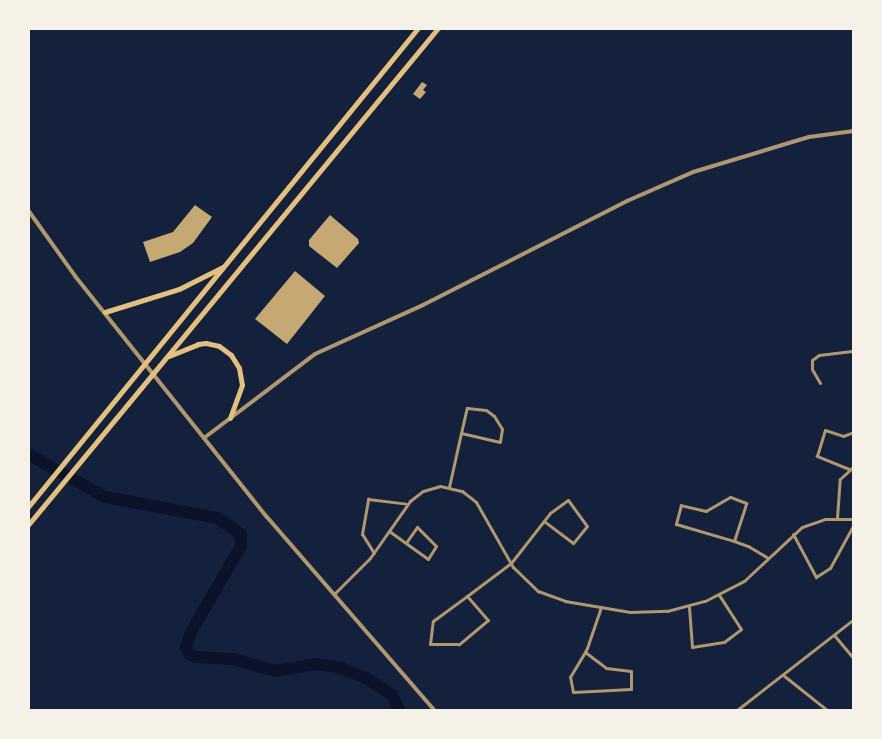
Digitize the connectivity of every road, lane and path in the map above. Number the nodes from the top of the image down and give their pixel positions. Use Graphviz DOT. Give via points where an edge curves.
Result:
graph roads {
  1 [pos="418,28"];
  2 [pos="438,28"];
  3 [pos="854,130"];
  4 [pos="28,210"];
  5 [pos="227,264"];
  6 [pos="105,312"];
  7 [pos="854,351"];
  8 [pos="167,356"];
  9 [pos="146,365"];
  10 [pos="153,374"];
  11 [pos="820,383"];
  12 [pos="231,418"];
  13 [pos="854,432"];
  14 [pos="461,433"];
  15 [pos="204,438"];
  16 [pos="854,466"];
  17 [pos="849,469"];
  18 [pos="449,487"];
  19 [pos="407,505"];
  20 [pos="28,507"];
  21 [pos="837,518"];
  22 [pos="854,519"];
  23 [pos="544,521"];
  24 [pos="854,524"];
  25 [pos="28,525"];
  26 [pos="389,531"];
  27 [pos="793,534"];
  28 [pos="734,542"];
  29 [pos="406,543"];
  30 [pos="374,553"];
  31 [pos="768,558"];
  32 [pos="511,563"];
  33 [pos="334,594"];
  34 [pos="719,595"];
  35 [pos="467,596"];
  36 [pos="601,607"];
  37 [pos="689,607"];
  38 [pos="854,619"];
  39 [pos="834,635"];
  40 [pos="585,652"];
  41 [pos="854,658"];
  42 [pos="783,675"];
  43 [pos="434,711"];
  44 [pos="737,711"];
  45 [pos="827,711"];
  1 -- 5 [label="highway"];
  2 -- 8 [label="highway"];
  3 -- 12 [label="street" via="808,137 653,188 440,297 315,354"];
  4 -- 6 [label="street"];
  5 -- 6 [label="highway" via="179,289"];
  5 -- 9 [label="highway"];
  6 -- 9 [label="street"];
  7 -- 11 [label="street" via="819,355 812,360"];
  8 -- 10 [label="highway"];
  8 -- 12 [label="highway" via="206,343 231,355 239,368 242,385"];
  9 -- 10 [label="street"];
  9 -- 20 [label="highway"];
  10 -- 15 [label="street"];
  10 -- 25 [label="highway"];
  12 -- 15 [label="street"];
  13 -- 17 [label="street" via="843,436 825,430 818,456"];
  14 -- 14 [label="street" via="467,408 486,410 502,429 500,442"];
  14 -- 18 [label="street"];
  15 -- 33 [label="street"];
  16 -- 17 [label="street"];
  17 -- 21 [label="street" via="840,479"];
  18 -- 19 [label="street" via="423,491"];
  18 -- 32 [label="street" via="462,490 476,502"];
  19 -- 26 [label="street"];
  19 -- 30 [label="street" via="368,499 362,534"];
  21 -- 22 [label="street"];
  21 -- 27 [label="street" via="815,521"];
  23 -- 23 [label="street" via="568,500 587,526 573,543"];
  23 -- 32 [label="street"];
  24 -- 27 [label="street" via="830,568 816,577"];
  26 -- 29 [label="street"];
  26 -- 30 [label="street"];
  27 -- 31 [label="street"];
  28 -- 28 [label="street" via="746,503 730,497 706,511 681,505 676,524"];
  28 -- 31 [label="street"];
  29 -- 29 [label="street" via="428,559 436,546 417,527"];
  30 -- 33 [label="street"];
  31 -- 34 [label="street" via="744,581"];
  32 -- 35 [label="street"];
  32 -- 36 [label="street" via="530,585 546,595"];
  33 -- 43 [label="street"];
  34 -- 37 [label="street"];
  34 -- 37 [label="street" via="741,629 724,642 692,647"];
  35 -- 35 [label="street" via="433,621 430,644 459,644 488,620"];
  36 -- 37 [label="street" via="647,613"];
  36 -- 40 [label="street"];
  38 -- 39 [label="street"];
  39 -- 41 [label="street"];
  39 -- 42 [label="street"];
  40 -- 40 [label="street" via="570,677 573,692 631,689 631,671 606,668"];
  42 -- 44 [label="street"];
  42 -- 45 [label="street"];
}
